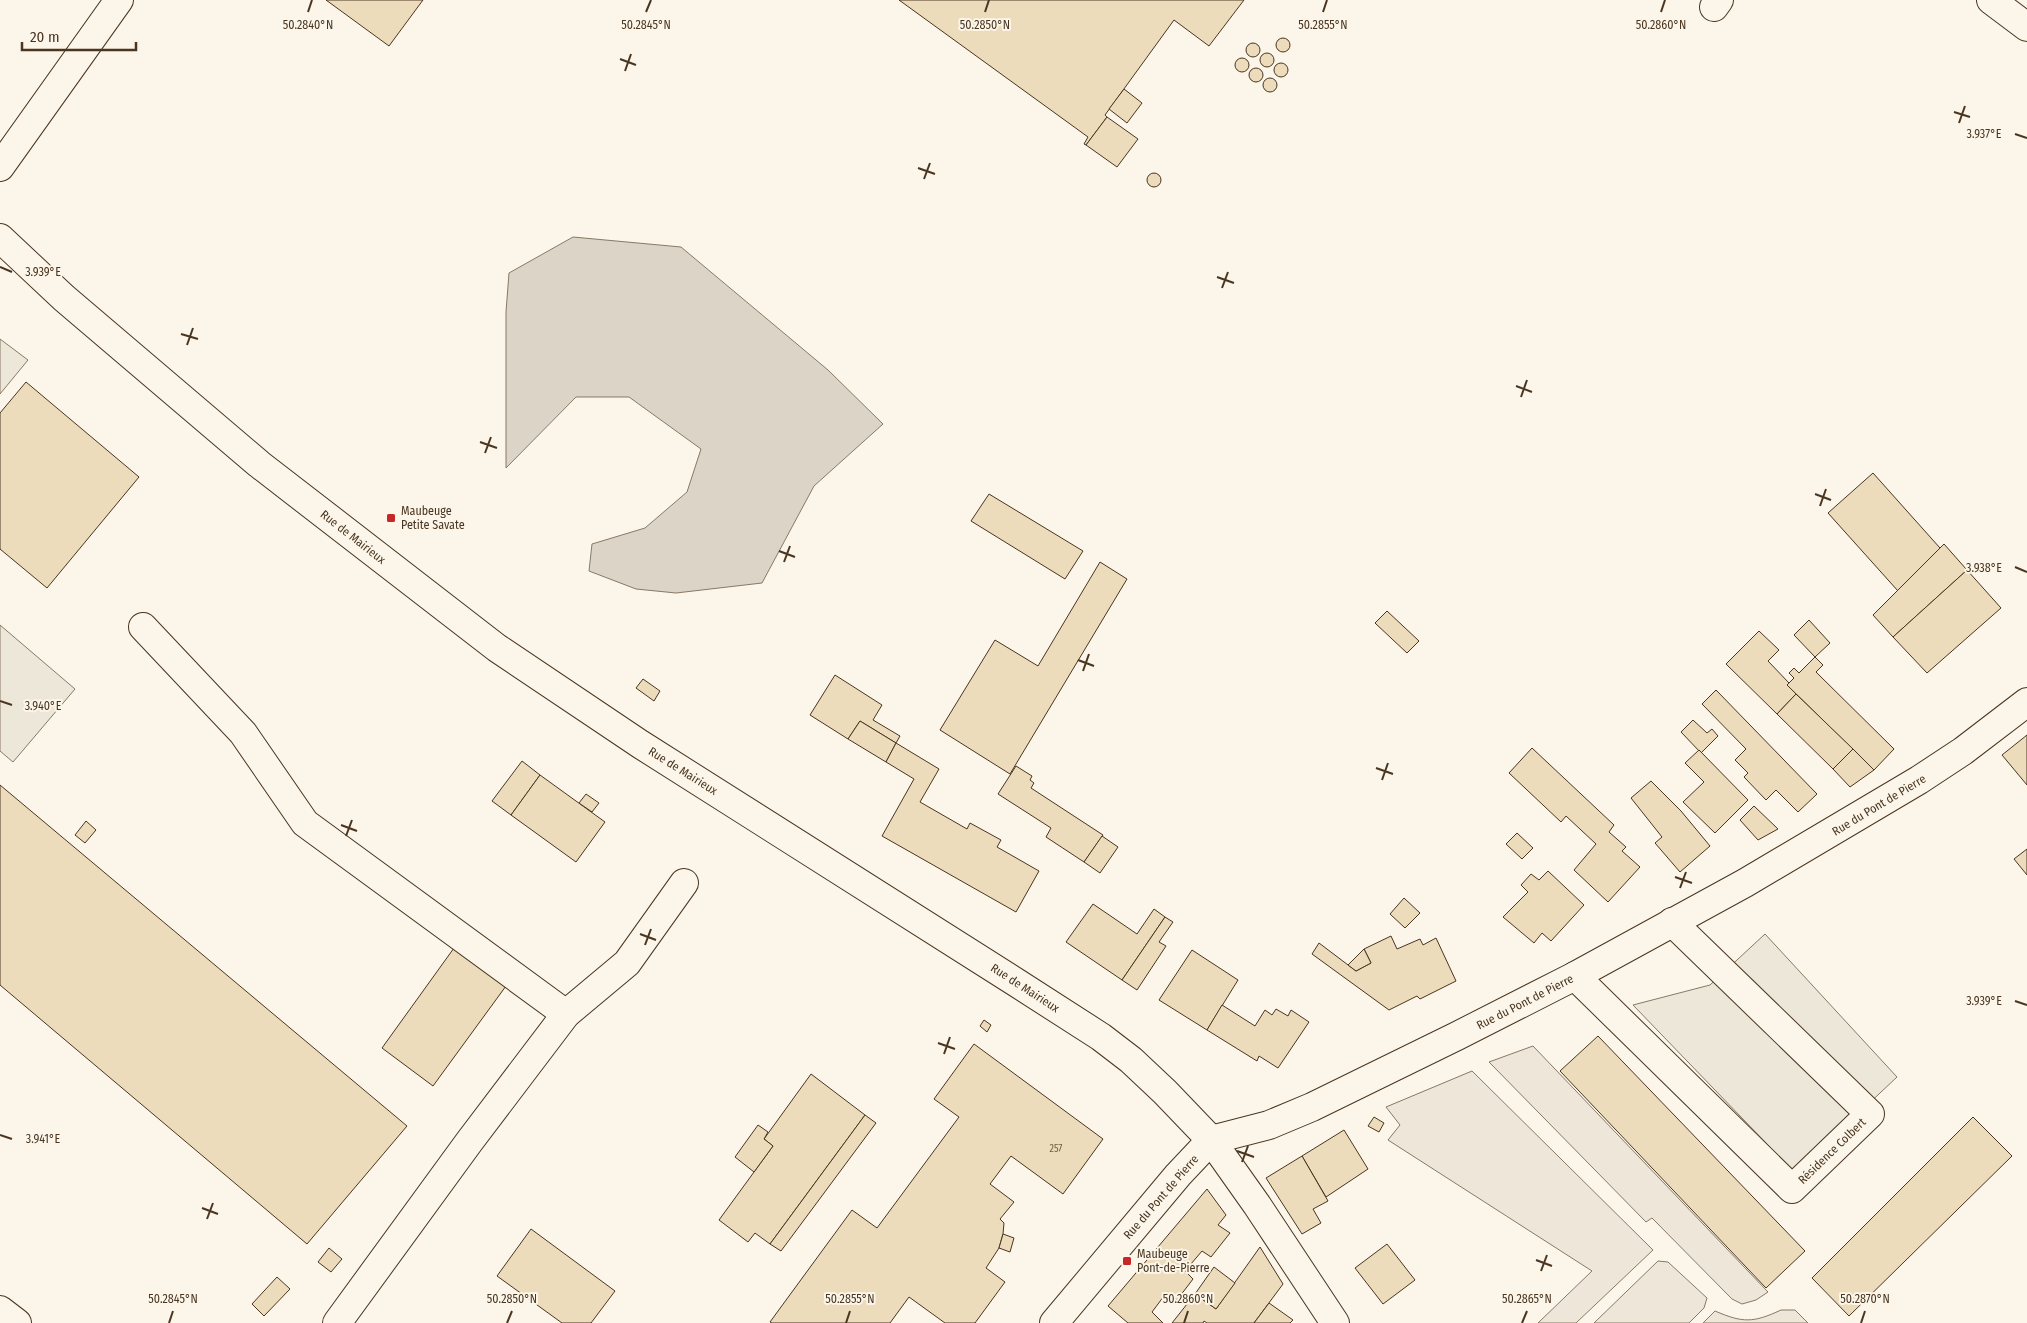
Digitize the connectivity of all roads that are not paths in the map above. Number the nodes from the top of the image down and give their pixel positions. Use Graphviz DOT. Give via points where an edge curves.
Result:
graph roads {
  1 [pos="119,0"];
  2 [pos="1991,0"];
  3 [pos="2027,27"];
  4 [pos="0,167"];
  5 [pos="0,238"];
  6 [pos="143,627"];
  7 [pos="2027,702"];
  8 [pos="684,883"];
  9 [pos="1672,922"];
  10 [pos="1576,976"];
  11 [pos="566,1014"];
  12 [pos="1210,1140"];
  13 [pos="0,1310"];
  14 [pos="17,1323"];
  15 [pos="337,1323"];
  16 [pos="1054,1323"];
  17 [pos="1335,1323"];
  1 -- 4 [label="street"];
  2 -- 3 [label="street"];
  5 -- 12 [label="street, Rue de Mairieux" via="64,298 259,464 496,648 640,744 1101,1037 1154,1081"];
  6 -- 11 [label="street" via="243,733 305,823"];
  7 -- 9 [label="street, Rue du Pont de Pierre" via="1919,780 1762,874"];
  8 -- 11 [label="street" via="627,963"];
  9 -- 10 [label="street, Rue du Pont de Pierre"];
  9 -- 10 [label="street, Résidence Colbert" via="1870,1114 1792,1189"];
  10 -- 12 [label="street, Rue du Pont de Pierre" via="1312,1107 1269,1125"];
  11 -- 15 [label="street"];
  12 -- 16 [label="street, Rue du Pont de Pierre"];
  12 -- 17 [label="street, Rue de Mairieux"];
  13 -- 14 [label="street"];
}
